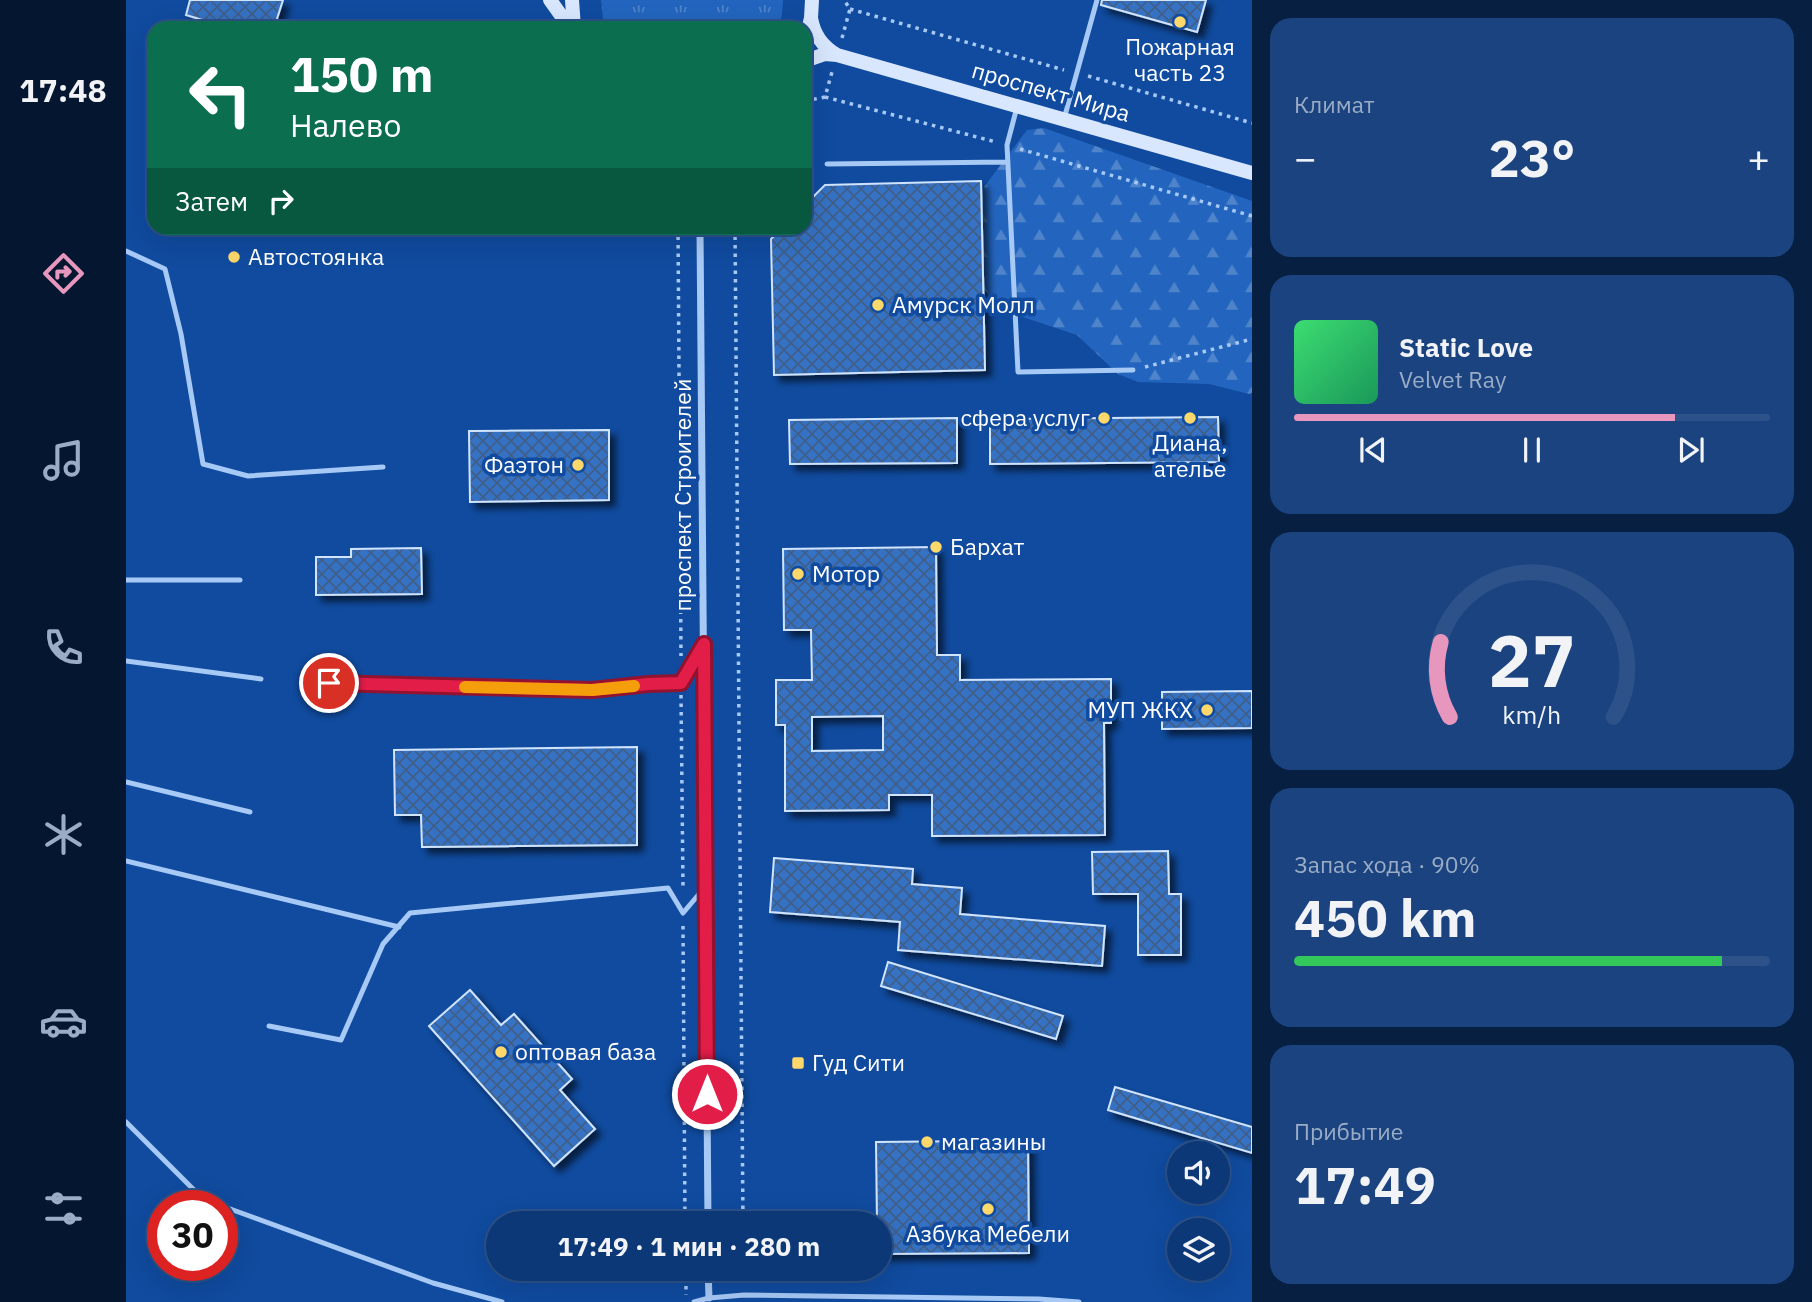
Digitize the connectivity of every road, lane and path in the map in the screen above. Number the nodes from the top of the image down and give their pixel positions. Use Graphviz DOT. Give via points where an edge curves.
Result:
graph roads {
  1 [pos="550,0"];
  2 [pos="572,0"];
  3 [pos="812,0"];
  4 [pos="1097,0"];
  5 [pos="850,9"];
  6 [pos="811,18"];
  7 [pos="566,21"];
  8 [pos="572,21"];
  9 [pos="810,21"];
  10 [pos="812,21"];
  11 [pos="812,23"];
  12 [pos="837,55"];
  13 [pos="812,59"];
  14 [pos="1076,73"];
  15 [pos="825,97"];
  16 [pos="1017,106"];
  17 [pos="1064,119"];
  18 [pos="1252,123"];
  19 [pos="1007,145"];
  20 [pos="1008,162"];
  21 [pos="827,164"];
  22 [pos="1252,173"];
  23 [pos="1252,216"];
  24 [pos="678,235"];
  25 [pos="700,235"];
  26 [pos="735,235"];
  27 [pos="126,251"];
  28 [pos="1252,340"];
  29 [pos="1133,370"];
  30 [pos="383,467"];
  31 [pos="126,580"];
  32 [pos="240,580"];
  33 [pos="704,644"];
  34 [pos="126,661"];
  35 [pos="261,679"];
  36 [pos="329,683"];
  37 [pos="681,683"];
  38 [pos="126,782"];
  39 [pos="250,812"];
  40 [pos="126,861"];
  41 [pos="705,887"];
  42 [pos="683,913"];
  43 [pos="399,926"];
  44 [pos="269,1026"];
  45 [pos="126,1122"];
  46 [pos="194,1190"];
  47 [pos="685,1211"];
  48 [pos="708,1211"];
  49 [pos="743,1211"];
  50 [pos="238,1212"];
  51 [pos="685,1281"];
  52 [pos="708,1281"];
  53 [pos="709,1298"];
  54 [pos="1039,1300"];
  55 [pos="502,1302"];
  56 [pos="686,1302"];
  57 [pos="694,1302"];
  58 [pos="1079,1302"];
  1 -- 7 [label="street"];
  2 -- 8 [label="street"];
  3 -- 6 [label="street"];
  4 -- 14 [label="lane"];
  5 -- 14 [label="path"];
  6 -- 9 [label="street"];
  6 -- 10 [label="street"];
  11 -- 12 [label="street" via="822,44"];
  12 -- 13 [label="street"];
  12 -- 16 [label="street, проспект Мира"];
  14 -- 17 [label="lane"];
  14 -- 18 [label="path"];
  15 -- 19 [label="path"];
  16 -- 17 [label="street, проспект Мира"];
  16 -- 19 [label="lane"];
  17 -- 22 [label="street, проспект Мира"];
  19 -- 20 [label="lane"];
  19 -- 23 [label="path"];
  20 -- 21 [label="lane"];
  20 -- 29 [label="lane" via="1018,372"];
  24 -- 37 [label="path"];
  25 -- 33 [label="street, проспект Строителей"];
  26 -- 49 [label="path"];
  27 -- 30 [label="lane" via="165,269 203,464 248,476"];
  28 -- 29 [label="path"];
  31 -- 32 [label="lane"];
  33 -- 37 [label="lane"];
  33 -- 41 [label="street, проспект Строителей"];
  34 -- 35 [label="lane"];
  36 -- 37 [label="lane" via="592,690"];
  37 -- 42 [label="path"];
  38 -- 39 [label="lane"];
  40 -- 43 [label="lane"];
  41 -- 42 [label="lane"];
  41 -- 48 [label="street, проспект Строителей"];
  42 -- 43 [label="lane" via="668,888 410,913"];
  42 -- 47 [label="path"];
  43 -- 44 [label="lane" via="383,944 341,1040"];
  45 -- 46 [label="lane"];
  50 -- 55 [label="lane" via="433,1283"];
  51 -- 56 [label="path"];
  52 -- 53 [label="street"];
  53 -- 54 [label="lane"];
  53 -- 57 [label="lane"];
  54 -- 58 [label="lane"];
}
